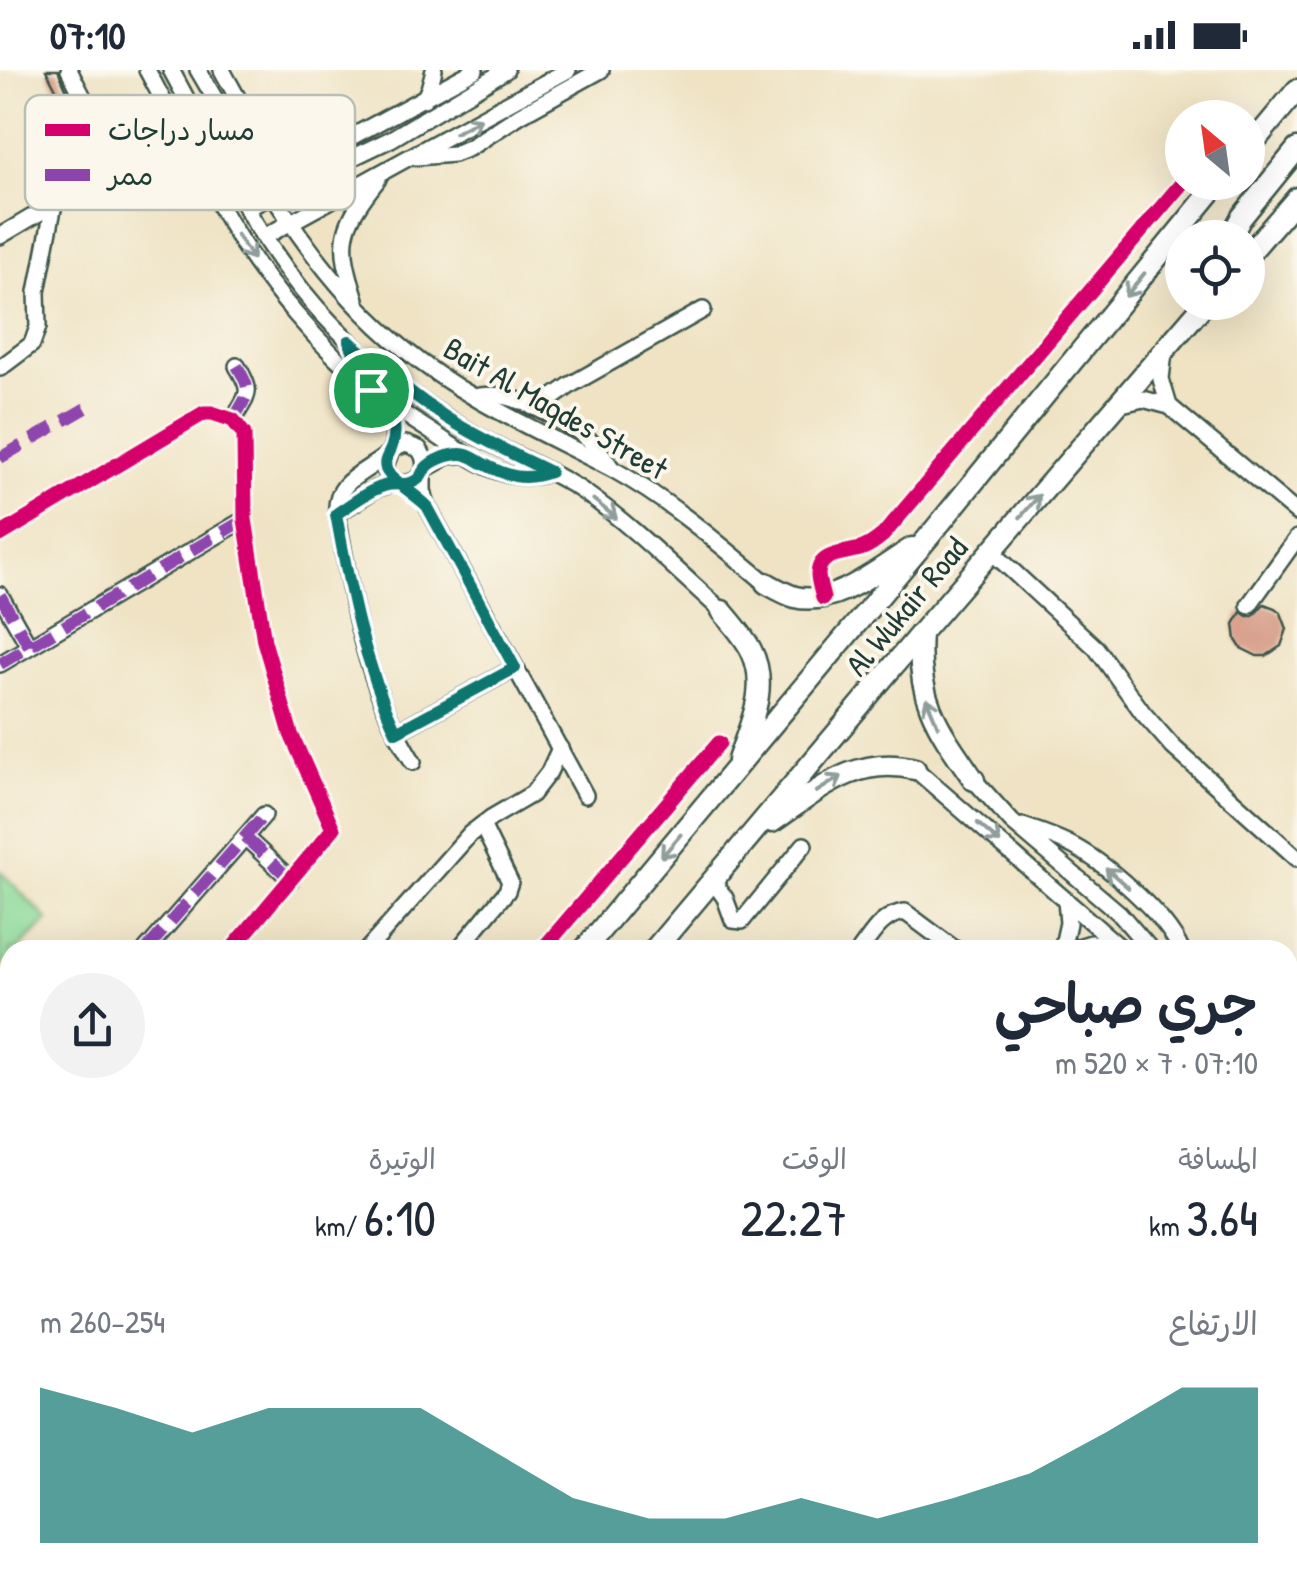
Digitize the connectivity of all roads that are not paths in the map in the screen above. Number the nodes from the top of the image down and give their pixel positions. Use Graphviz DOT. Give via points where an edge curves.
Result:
graph roads {
  1 [pos="69,70"];
  2 [pos="147,70"];
  3 [pos="171,70"];
  4 [pos="198,70"];
  5 [pos="222,70"];
  6 [pos="434,70"];
  7 [pos="475,70"];
  8 [pos="506,70"];
  9 [pos="568,70"];
  10 [pos="600,70"];
  11 [pos="1297,90"];
  12 [pos="82,95"];
  13 [pos="160,95"];
  14 [pos="185,95"];
  15 [pos="213,95"];
  16 [pos="237,95"];
  17 [pos="423,99"];
  18 [pos="1265,129"];
  19 [pos="355,134"];
  20 [pos="1297,149"];
  21 [pos="355,155"];
  22 [pos="412,157"];
  23 [pos="382,174"];
  24 [pos="355,189"];
  25 [pos="1297,198"];
  26 [pos="1204,200"];
  27 [pos="355,209"];
  28 [pos="44,210"];
  29 [pos="53,210"];
  30 [pos="222,210"];
  31 [pos="249,210"];
  32 [pos="282,210"];
  33 [pos="316,210"];
  34 [pos="354,210"];
  35 [pos="1240,220"];
  36 [pos="291,224"];
  37 [pos="1265,235"];
  38 [pos="0,236"];
  39 [pos="264,236"];
  40 [pos="359,308"];
  41 [pos="703,310"];
  42 [pos="1190,320"];
  43 [pos="349,341"];
  44 [pos="1165,350"];
  45 [pos="237,366"];
  46 [pos="0,368"];
  47 [pos="572,384"];
  48 [pos="371,390"];
  49 [pos="474,398"];
  50 [pos="386,402"];
  51 [pos="1117,405"];
  52 [pos="532,406"];
  53 [pos="1169,406"];
  54 [pos="233,420"];
  55 [pos="569,424"];
  56 [pos="390,452"];
  57 [pos="466,454"];
  58 [pos="612,470"];
  59 [pos="424,472"];
  60 [pos="550,472"];
  61 [pos="400,483"];
  62 [pos="427,506"];
  63 [pos="1297,513"];
  64 [pos="336,514"];
  65 [pos="244,519"];
  66 [pos="0,535"];
  67 [pos="1297,538"];
  68 [pos="926,540"];
  69 [pos="992,552"];
  70 [pos="766,582"];
  71 [pos="0,595"];
  72 [pos="1249,605"];
  73 [pos="722,610"];
  74 [pos="921,633"];
  75 [pos="30,646"];
  76 [pos="0,664"];
  77 [pos="515,668"];
  78 [pos="396,732"];
  79 [pos="560,748"];
  80 [pos="412,762"];
  81 [pos="915,769"];
  82 [pos="734,772"];
  83 [pos="974,780"];
  84 [pos="585,795"];
  85 [pos="264,815"];
  86 [pos="1012,822"];
  87 [pos="482,824"];
  88 [pos="754,834"];
  89 [pos="245,837"];
  90 [pos="804,845"];
  91 [pos="1297,858"];
  92 [pos="291,880"];
  93 [pos="713,882"];
  94 [pos="1066,900"];
  95 [pos="1118,913"];
  96 [pos="1102,932"];
  97 [pos="155,940"];
  98 [pos="240,940"];
  99 [pos="376,940"];
  100 [pos="466,940"];
  101 [pos="592,940"];
  102 [pos="663,940"];
  103 [pos="868,940"];
  104 [pos="943,940"];
  105 [pos="1066,940"];
  106 [pos="1111,940"];
  107 [pos="1142,940"];
  108 [pos="1175,940"];
  1 -- 12 [label="street"];
  2 -- 13 [label="street, Bait Al Maqdes Street, one-way"];
  3 -- 14 [label="street, Bait Al Maqdes Street"];
  4 -- 15 [label="street, Bait Al Maqdes Street"];
  5 -- 16 [label="street"];
  6 -- 17 [label="street"];
  7 -- 17 [label="street"];
  8 -- 21 [label="street"];
  22 -- 9 [label="street, one-way"];
  10 -- 22 [label="street" via="469,148"];
  11 -- 18 [label="main road"];
  17 -- 19 [label="street"];
  20 -- 35 [label="main road"];
  22 -- 23 [label="street"];
  23 -- 24 [label="street"];
  23 -- 27 [label="street"];
  25 -- 37 [label="main road"];
  26 -- 68 [label="main road, Al Wukair Road, one-way"];
  28 -- 38 [label="street"];
  29 -- 46 [label="street" via="38,327 32,344"];
  30 -- 48 [label="street, Bait Al Maqdes Street, one-way" via="278,293"];
  31 -- 39 [label="street, Bait Al Maqdes Street"];
  32 -- 36 [label="street, Bait Al Maqdes Street"];
  33 -- 36 [label="street"];
  34 -- 40 [label="street" via="344,237 345,265"];
  36 -- 39 [label="street"];
  36 -- 40 [label="street, Bait Al Maqdes Street"];
  39 -- 43 [label="street, Bait Al Maqdes Street"];
  40 -- 49 [label="street, Bait Al Maqdes Street"];
  41 -- 47 [label="street"];
  42 -- 44 [label="main road, Al Wukair Road"];
  43 -- 48 [label="street"];
  43 -- 60 [label="street, Bait Al Maqdes Street" via="446,417"];
  44 -- 51 [label="main road, Al Wukair Road"];
  44 -- 53 [label="street" via="1161,378"];
  45 -- 54 [label="street" via="248,392"];
  47 -- 52 [label="street"];
  47 -- 55 [label="street" via="563,407"];
  48 -- 50 [label="street, Bait Al Maqdes Street"];
  49 -- 52 [label="street" via="505,396"];
  49 -- 58 [label="street, Bait Al Maqdes Street"];
  50 -- 56 [label="street" via="393,420"];
  50 -- 57 [label="street, Bait Al Maqdes Street"];
  51 -- 53 [label="street" via="1143,399"];
  69 -- 51 [label="main road, Al Wukair Road, one-way"];
  52 -- 55 [label="street"];
  53 -- 63 [label="street"];
  54 -- 65 [label="street" via="244,434"];
  54 -- 66 [label="street" via="204,414"];
  55 -- 58 [label="street" via="589,438"];
  56 -- 59 [label="street" via="406,444 419,449"];
  56 -- 61 [label="street" via="387,474"];
  56 -- 64 [label="street" via="342,488"];
  57 -- 59 [label="street"];
  57 -- 60 [label="street, Bait Al Maqdes Street" via="514,477"];
  58 -- 70 [label="street, Bait Al Maqdes Street" via="681,513"];
  59 -- 61 [label="street"];
  59 -- 62 [label="street"];
  60 -- 73 [label="street, Bait Al Maqdes Street, one-way" via="601,505"];
  61 -- 62 [label="street"];
  61 -- 64 [label="street" via="375,489"];
  62 -- 77 [label="street"];
  64 -- 78 [label="street" via="358,630"];
  65 -- 75 [label="street"];
  65 -- 92 [label="street" via="278,692 333,829"];
  67 -- 72 [label="street"];
  68 -- 70 [label="main road" via="832,595 797,598"];
  68 -- 82 [label="main road, Al Wukair Road"];
  69 -- 74 [label="main road, Al Wukair Road"];
  69 -- 91 [label="street" via="1096,648 1173,747"];
  71 -- 75 [label="street"];
  73 -- 82 [label="main road" via="748,644 759,680"];
  83 -- 74 [label="main road, one-way" via="928,706"];
  74 -- 88 [label="main road, Al Wukair Road"];
  75 -- 76 [label="street"];
  77 -- 78 [label="street"];
  77 -- 79 [label="street"];
  78 -- 80 [label="street"];
  79 -- 84 [label="street"];
  79 -- 87 [label="street" via="532,794"];
  88 -- 81 [label="main road, one-way" via="852,771"];
  81 -- 94 [label="street, one-way"];
  82 -- 101 [label="main road, Al Wukair Road, one-way"];
  83 -- 86 [label="street"];
  85 -- 89 [label="street"];
  86 -- 95 [label="street"];
  108 -- 86 [label="street, one-way" via="1103,866 1066,842"];
  87 -- 99 [label="street"];
  87 -- 100 [label="street" via="510,882"];
  88 -- 93 [label="main road, Al Wukair Road"];
  89 -- 92 [label="street"];
  89 -- 97 [label="street"];
  90 -- 93 [label="street" via="739,922"];
  92 -- 98 [label="street"];
  93 -- 102 [label="main road, Al Wukair Road"];
  94 -- 96 [label="street"];
  94 -- 105 [label="street"];
  95 -- 96 [label="street"];
  95 -- 107 [label="street"];
  96 -- 106 [label="street"];
  103 -- 104 [label="street" via="884,920 905,912"];
}
